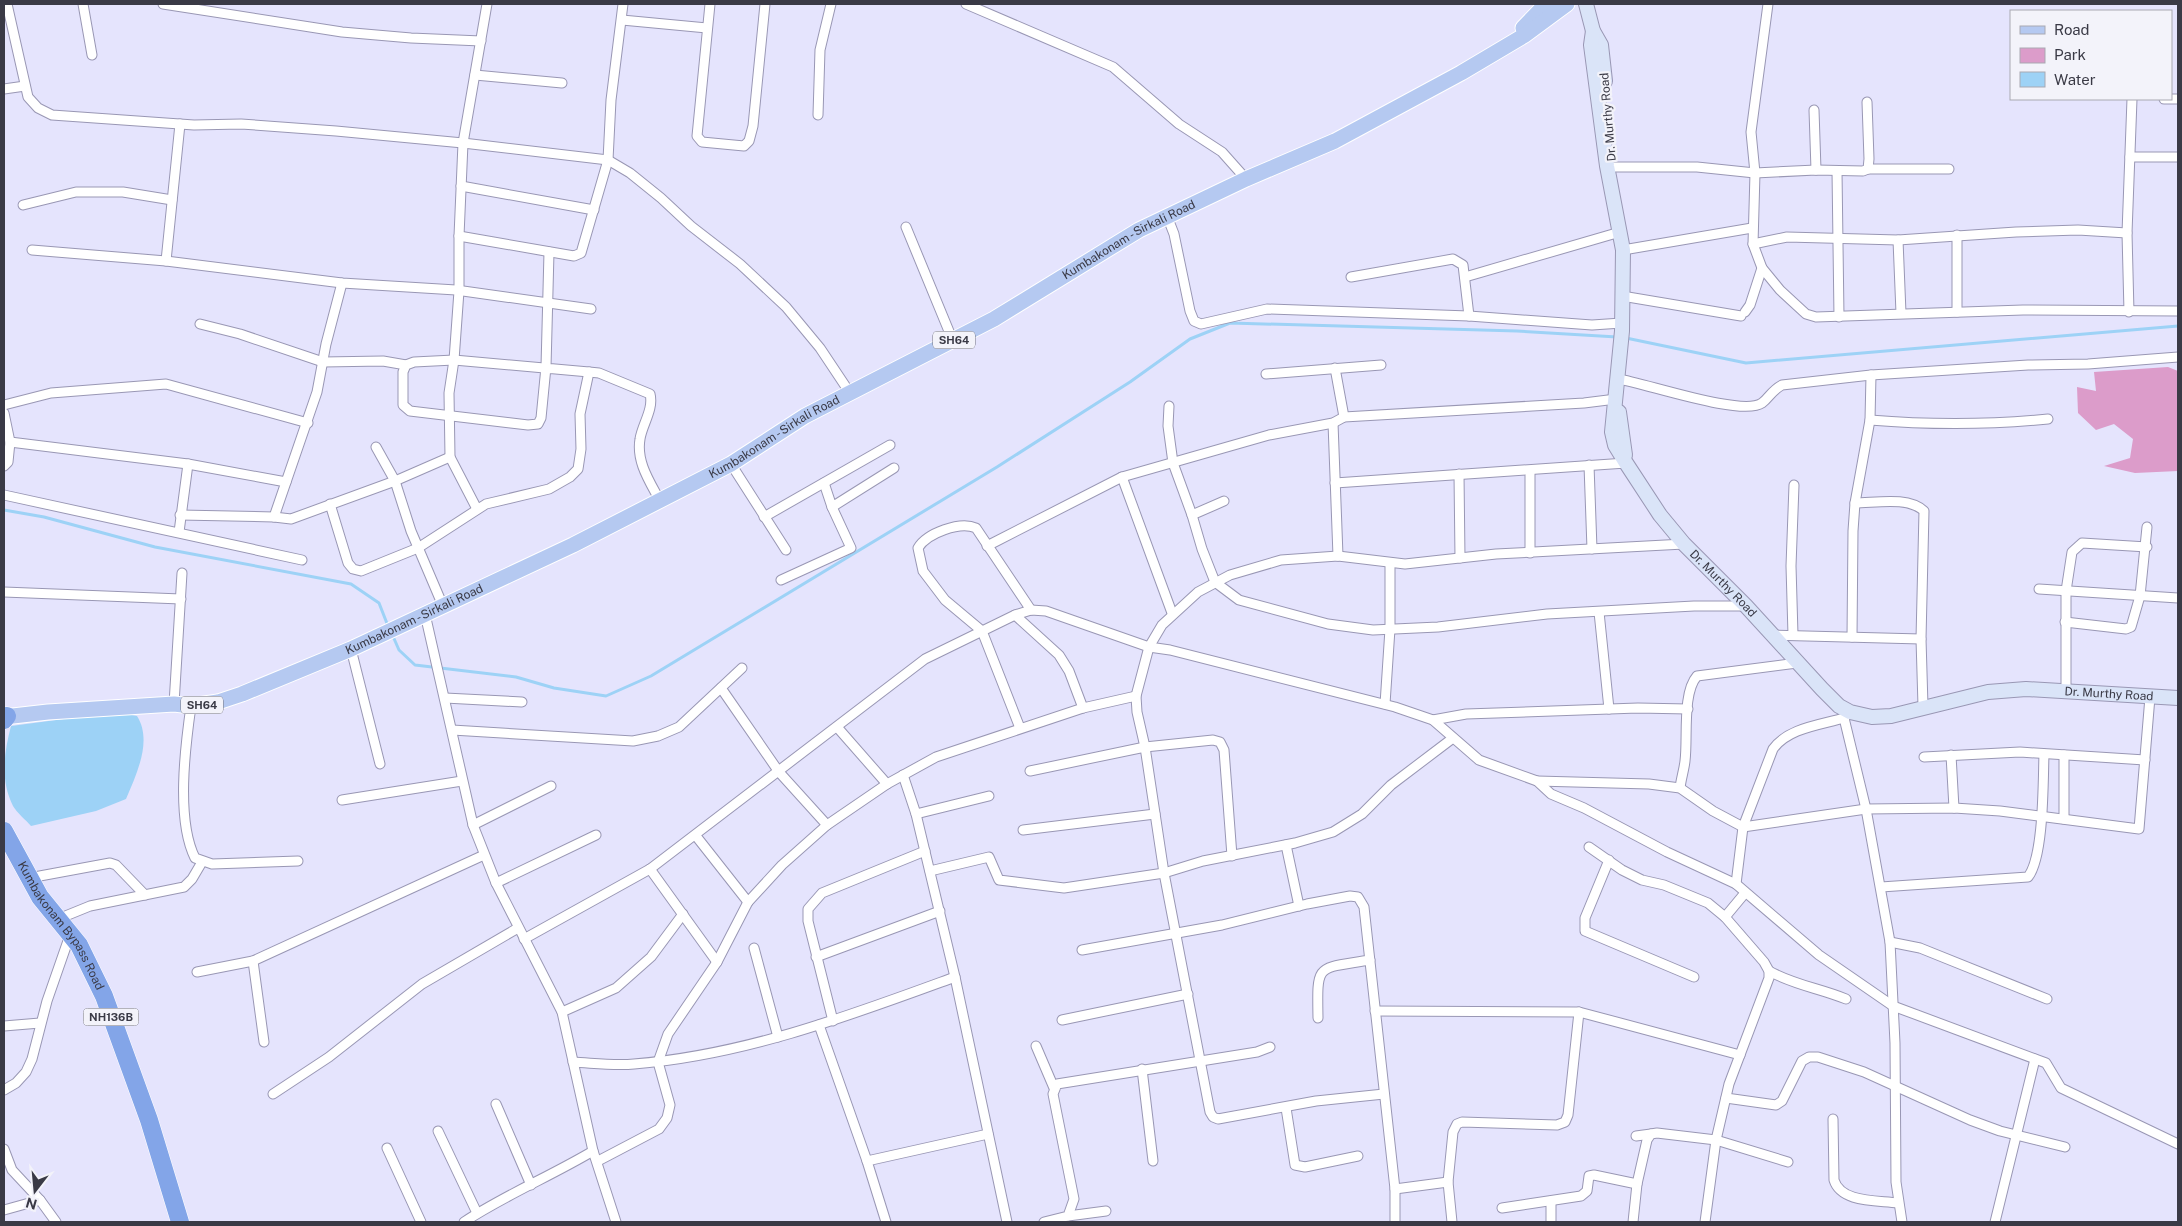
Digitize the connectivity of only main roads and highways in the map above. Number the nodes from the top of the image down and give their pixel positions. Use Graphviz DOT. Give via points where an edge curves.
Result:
graph roads {
  1 [pos="1546,4"];
  2 [pos="1567,4"];
  3 [pos="1586,4"];
  4 [pos="1593,31"];
  5 [pos="1509,44"];
  6 [pos="1614,206"];
  7 [pos="1833,698"];
  8 [pos="2178,698"];
  9 [pos="1891,716"];
  10 [pos="5,718"];
  11 [pos="4,830"];
  12 [pos="180,1222"];
  1 -- 5 [label="main road, Kumbakonam - Sirkali Road / SH64"];
  2 -- 5 [label="main road, Kumbakonam - Sirkali Road / SH64"];
  3 -- 4 [label="main road, Dr. Murthy Road"];
  4 -- 6 [label="main road, Dr. Murthy Road" via="1591,45"];
  4 -- 6 [label="main road, Dr. Murthy Road" via="1601,45"];
  5 -- 10 [label="main road, Kumbakonam - Sirkali Road / SH64" via="1335,141 1139,230 994,319 805,416 731,464 573,545 352,649 218,702 48,712"];
  6 -- 7 [label="main road, Dr. Murthy Road" via="1623,250 1622,327 1615,400 1625,461 1660,515 1684,544"];
  7 -- 9 [label="main road, Dr. Murthy Road"];
  7 -- 9 [label="main road, Dr. Murthy Road" via="1847,715"];
  8 -- 9 [label="main road, Dr. Murthy Road" via="2026,689 1988,692"];
  11 -- 12 [label="highway, Kumbakonam Bypass Road / NH136B" via="29,878 79,945 104,996 149,1120"];
}
